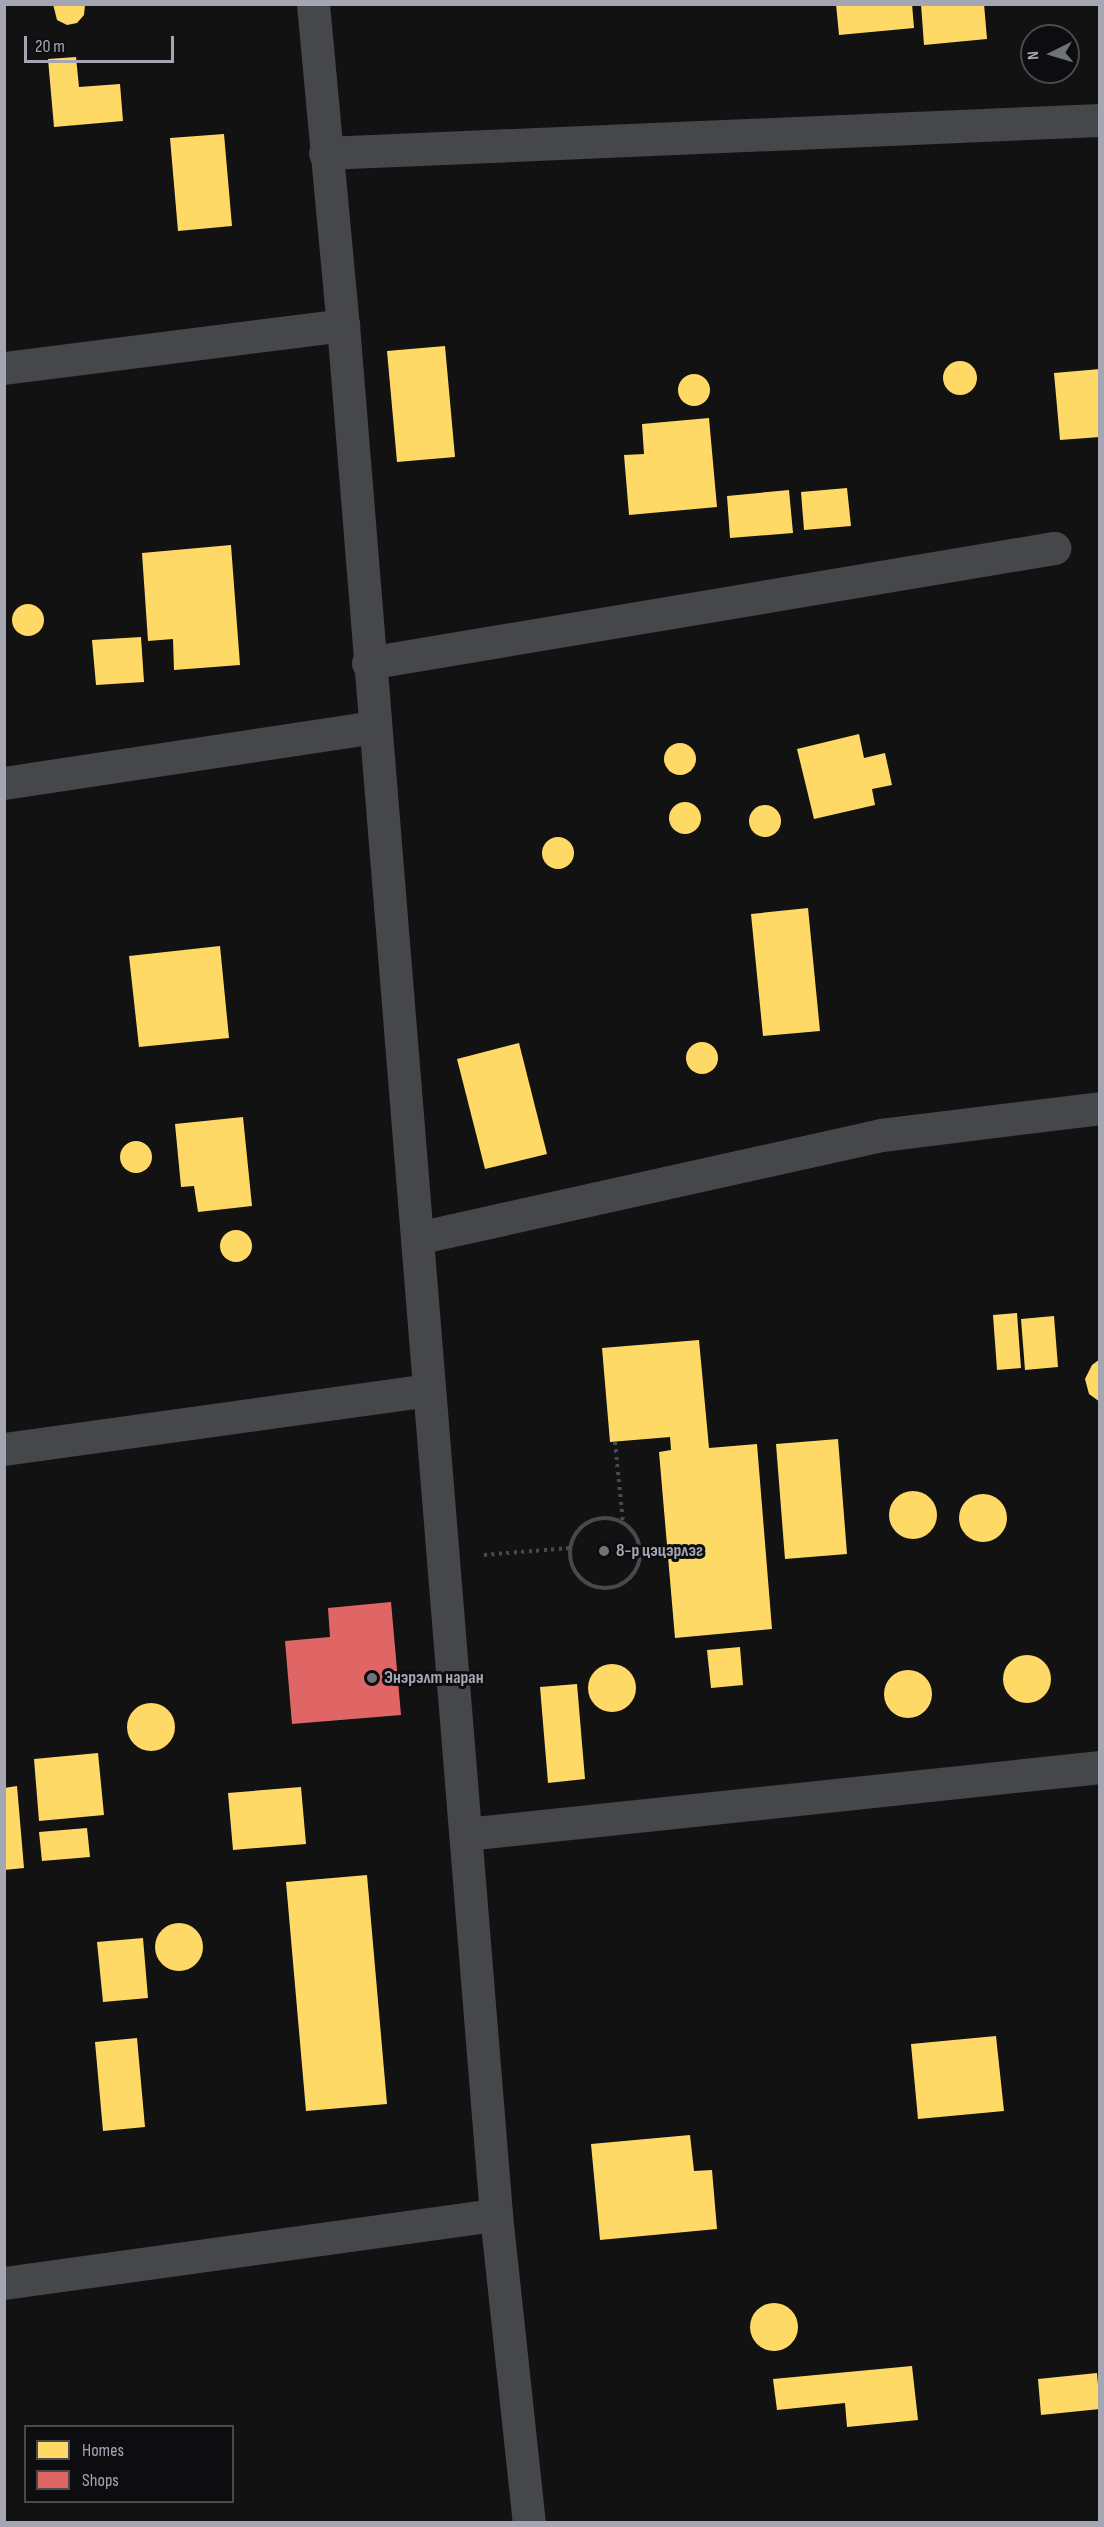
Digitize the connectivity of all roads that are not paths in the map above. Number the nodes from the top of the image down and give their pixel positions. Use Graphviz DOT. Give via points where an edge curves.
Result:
graph roads {
  1 [pos="313,4"];
  2 [pos="1100,120"];
  3 [pos="325,153"];
  4 [pos="343,325"];
  5 [pos="4,368"];
  6 [pos="1054,548"];
  7 [pos="368,663"];
  8 [pos="374,727"];
  9 [pos="4,783"];
  10 [pos="1100,1108"];
  11 [pos="417,1238"];
  12 [pos="428,1390"];
  13 [pos="4,1449"];
  14 [pos="1100,1767"];
  15 [pos="466,1834"];
  16 [pos="496,2215"];
  17 [pos="4,2283"];
  18 [pos="529,2523"];
  1 -- 3 [label="street"];
  2 -- 3 [label="street"];
  3 -- 4 [label="street"];
  4 -- 5 [label="street"];
  4 -- 7 [label="street"];
  6 -- 7 [label="street"];
  7 -- 8 [label="street"];
  8 -- 9 [label="street"];
  8 -- 11 [label="street"];
  10 -- 11 [label="street" via="881,1136"];
  11 -- 12 [label="street"];
  12 -- 13 [label="street"];
  12 -- 15 [label="street"];
  14 -- 15 [label="street"];
  15 -- 16 [label="street"];
  16 -- 17 [label="street"];
  16 -- 18 [label="street"];
}
